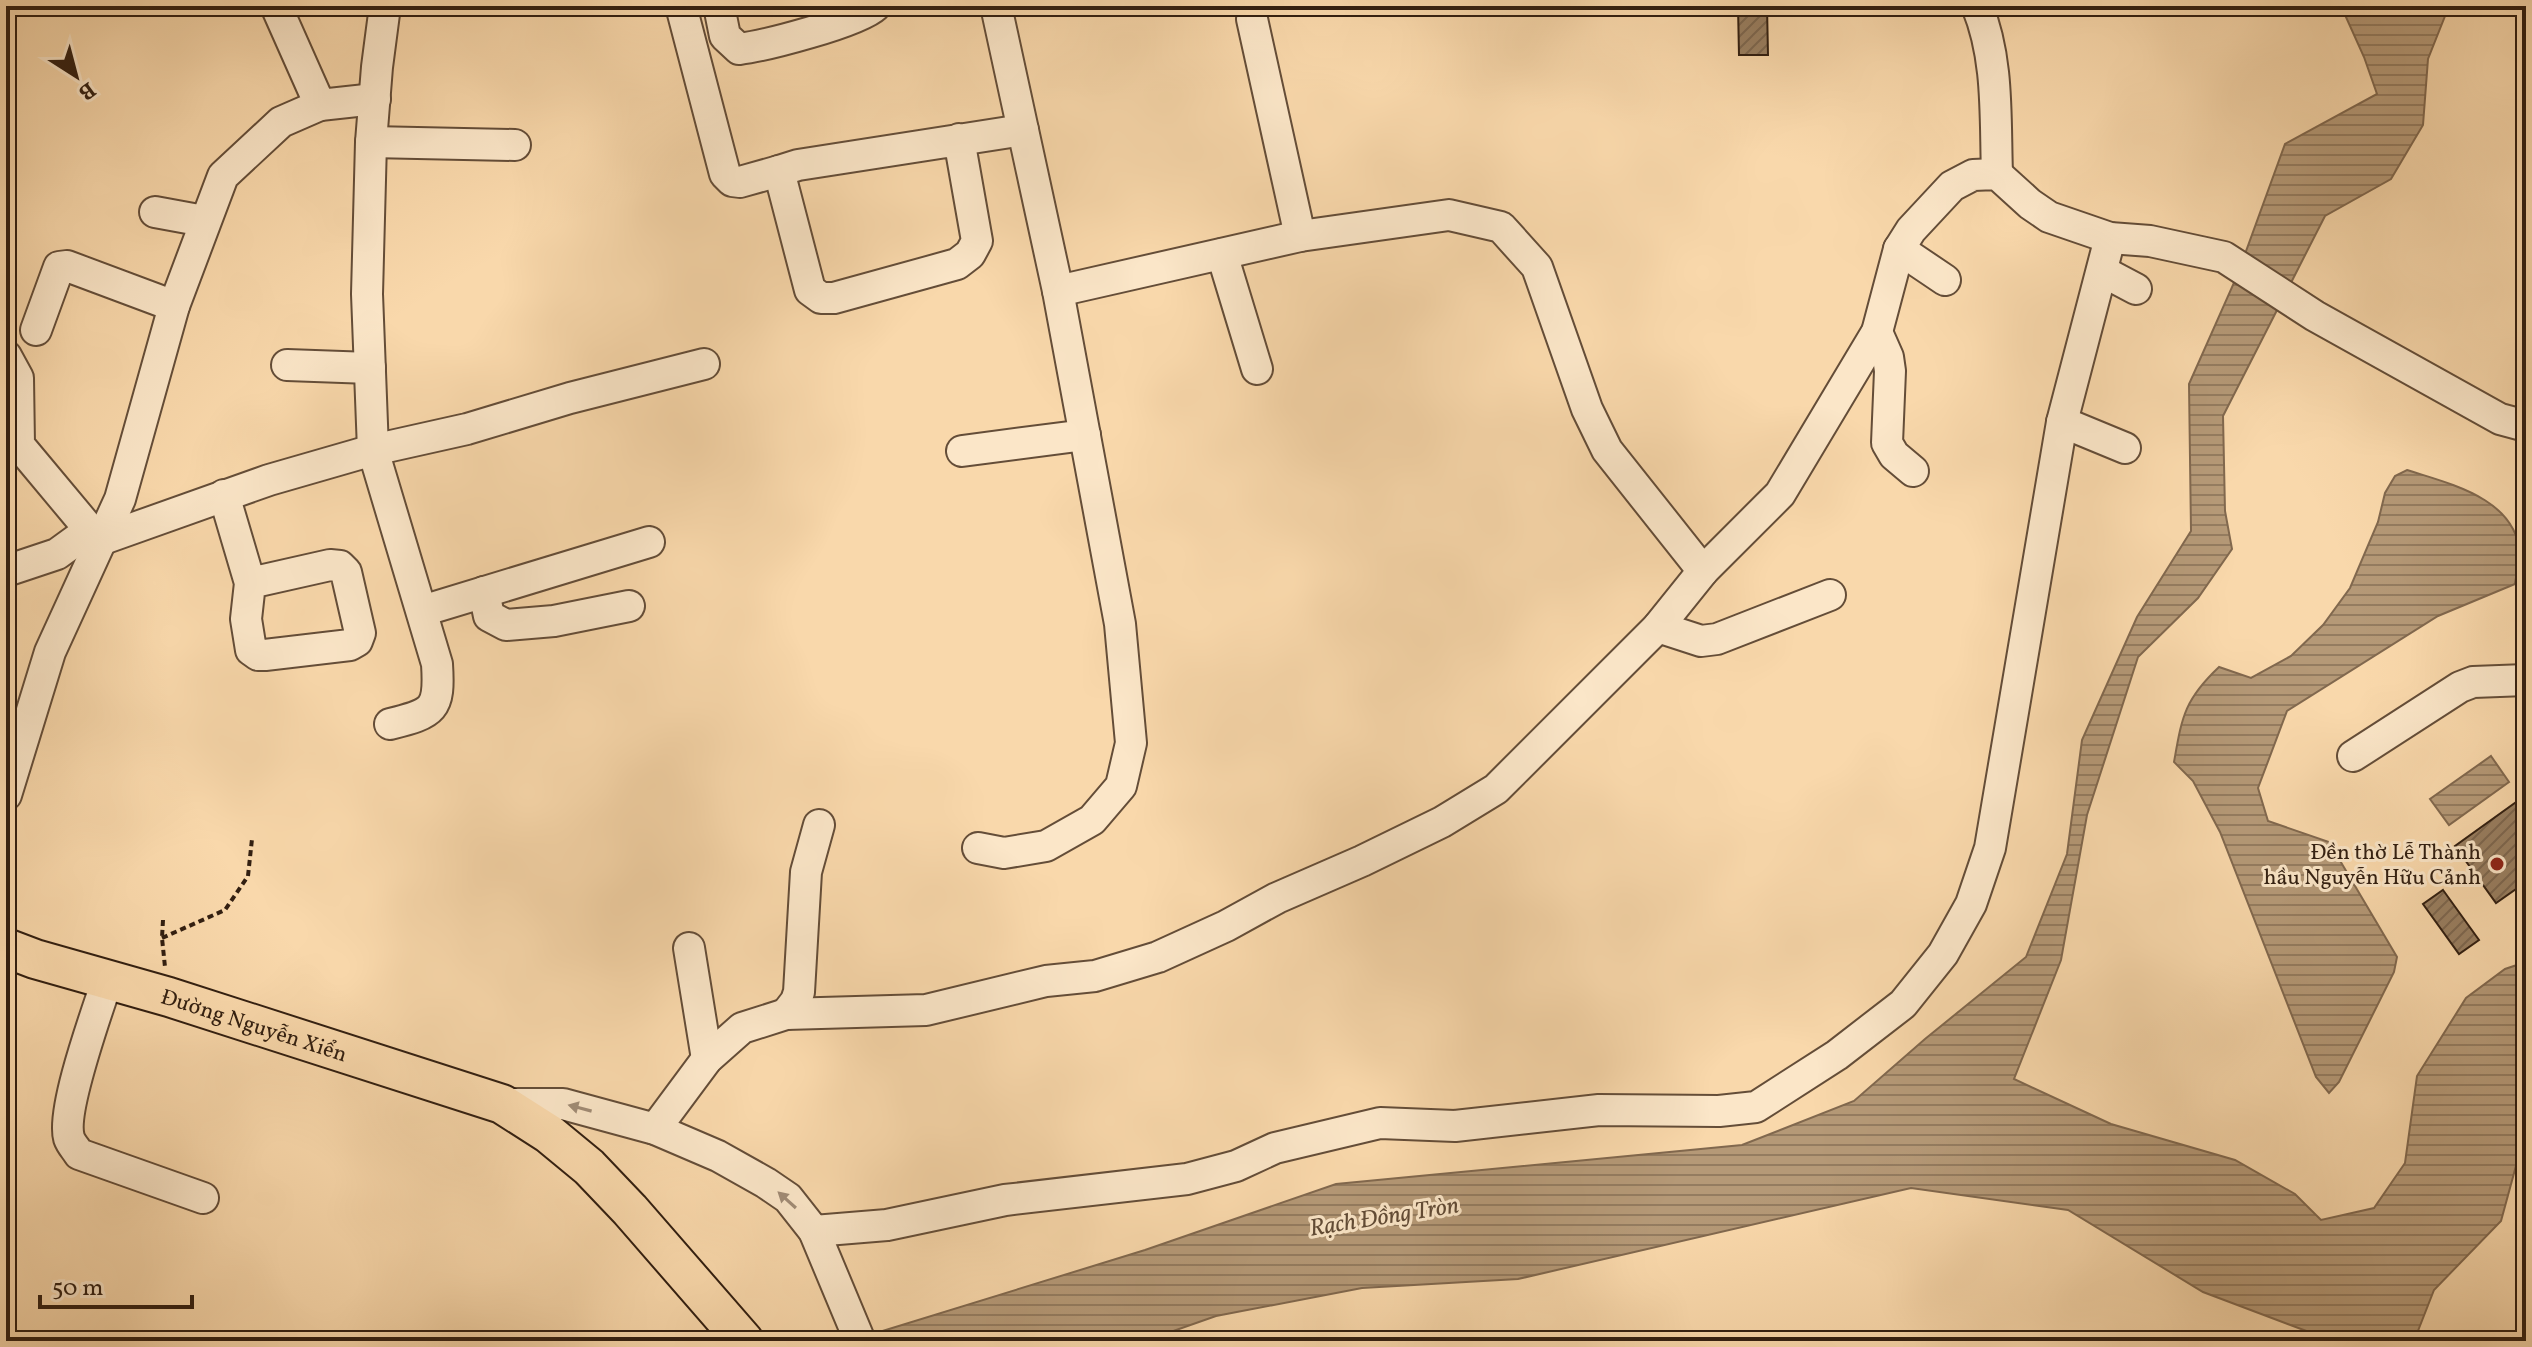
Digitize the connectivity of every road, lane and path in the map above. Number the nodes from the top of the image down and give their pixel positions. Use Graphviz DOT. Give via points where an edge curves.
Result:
graph roads {
  1 [pos="276,6"];
  2 [pos="385,6"];
  3 [pos="681,6"];
  4 [pos="719,6"];
  5 [pos="875,6"];
  6 [pos="996,6"];
  7 [pos="1977,6"];
  8 [pos="1252,19"];
  9 [pos="375,99"];
  10 [pos="320,105"];
  11 [pos="1023,130"];
  12 [pos="959,139"];
  13 [pos="371,142"];
  14 [pos="515,145"];
  15 [pos="779,171"];
  16 [pos="1997,174"];
  17 [pos="155,212"];
  18 [pos="204,221"];
  19 [pos="1300,236"];
  20 [pos="2110,238"];
  21 [pos="1899,249"];
  22 [pos="1222,254"];
  23 [pos="2102,271"];
  24 [pos="1945,280"];
  25 [pos="2136,289"];
  26 [pos="1058,291"];
  27 [pos="174,306"];
  28 [pos="36,330"];
  29 [pos="1877,332"];
  30 [pos="6,356"];
  31 [pos="704,364"];
  32 [pos="287,365"];
  33 [pos="370,368"];
  34 [pos="1257,369"];
  35 [pos="2062,422"];
  36 [pos="2526,426"];
  37 [pos="1085,435"];
  38 [pos="12,443"];
  39 [pos="2125,448"];
  40 [pos="373,450"];
  41 [pos="962,451"];
  42 [pos="1913,471"];
  43 [pos="224,495"];
  44 [pos="97,535"];
  45 [pos="649,542"];
  46 [pos="6,571"];
  47 [pos="1703,571"];
  48 [pos="250,583"];
  49 [pos="484,592"];
  50 [pos="1830,595"];
  51 [pos="629,606"];
  52 [pos="422,611"];
  53 [pos="1658,627"];
  54 [pos="2526,680"];
  55 [pos="390,724"];
  56 [pos="2353,756"];
  57 [pos="6,795"];
  58 [pos="819,825"];
  59 [pos="252,839"];
  60 [pos="978,848"];
  61 [pos="163,920"];
  62 [pos="162,938"];
  63 [pos="6,948"];
  64 [pos="689,948"];
  65 [pos="107,981"];
  66 [pos="169,997"];
  67 [pos="786,1014"];
  68 [pos="707,1059"];
  69 [pos="502,1104"];
  70 [pos="655,1129"];
  71 [pos="203,1198"];
  72 [pos="814,1231"];
  73 [pos="855,1329"];
  74 [pos="735,1330"];
  1 -- 10 [label="street"];
  2 -- 9 [label="street"];
  3 -- 15 [label="street" via="725,174 740,182"];
  4 -- 5 [label="street" via="725,36 739,49 854,17"];
  6 -- 11 [label="street"];
  7 -- 16 [label="street" via="1991,58"];
  8 -- 19 [label="street"];
  9 -- 10 [label="street"];
  9 -- 13 [label="street"];
  10 -- 18 [label="street" via="281,122 223,176"];
  11 -- 12 [label="street"];
  11 -- 26 [label="street"];
  12 -- 15 [label="street"];
  12 -- 15 [label="street" via="977,241 970,254 957,264 834,298 821,298 810,290"];
  13 -- 14 [label="street"];
  13 -- 33 [label="street"];
  16 -- 20 [label="street" via="2049,217"];
  16 -- 21 [label="street" via="1973,175 1952,186"];
  17 -- 18 [label="street"];
  18 -- 27 [label="street"];
  19 -- 22 [label="street"];
  19 -- 47 [label="street" via="1449,215 1501,227 1537,267 1587,409 1607,450"];
  20 -- 23 [label="street"];
  20 -- 36 [label="street" via="2224,257 2315,316 2500,419"];
  21 -- 24 [label="street"];
  21 -- 29 [label="street"];
  22 -- 26 [label="street"];
  22 -- 34 [label="street"];
  23 -- 25 [label="street"];
  23 -- 35 [label="street"];
  26 -- 37 [label="street"];
  27 -- 28 [label="street" via="59,267"];
  27 -- 44 [label="street" via="120,499"];
  29 -- 42 [label="street" via="1890,371 1887,443"];
  29 -- 47 [label="street" via="1780,494"];
  30 -- 38 [label="street" via="18,378"];
  31 -- 40 [label="street"];
  32 -- 33 [label="street"];
  33 -- 40 [label="street"];
  35 -- 39 [label="street"];
  35 -- 72 [label="street" via="1993,833 1971,904 1943,954 1903,1004 1837,1055 1756,1107 1599,1110 1455,1126 1380,1123 1275,1148 1236,1166 1187,1179 1005,1200 887,1225"];
  37 -- 41 [label="street"];
  37 -- 60 [label="street" via="1120,624 1131,743 1121,786 1092,820 1046,846 1004,853"];
  38 -- 44 [label="street"];
  40 -- 43 [label="street"];
  40 -- 52 [label="street"];
  43 -- 44 [label="street"];
  43 -- 48 [label="street"];
  44 -- 46 [label="street"];
  44 -- 57 [label="street" via="50,652"];
  45 -- 49 [label="street"];
  47 -- 53 [label="street"];
  49 -- 51 [label="street" via="489,616 506,625"];
  49 -- 52 [label="street"];
  50 -- 53 [label="street" via="1717,639 1701,641"];
  52 -- 55 [label="street" via="437,664 439,695 419,716"];
  53 -- 67 [label="street" via="1496,789 1429,828 1158,957 1095,976 1046,981 926,1010"];
  54 -- 56 [label="street" via="2460,687"];
  58 -- 67 [label="street" via="806,872 799,992"];
  59 -- 62 [label="path" via="248,876 225,910"];
  61 -- 62 [label="path"];
  62 -- 66 [label="path"];
  63 -- 65 [label="main road, Đường Nguyễn Xiển"];
  64 -- 68 [label="street"];
  65 -- 66 [label="main road, Đường Nguyễn Xiển"];
  65 -- 71 [label="street" via="68,1118 69,1139 79,1154"];
  66 -- 69 [label="main road, Đường Nguyễn Xiển"];
  67 -- 68 [label="street" via="742,1028"];
  68 -- 70 [label="street"];
  70 -- 69 [label="street, Đường Nguyễn Xiển, one-way" via="563,1104"];
  69 -- 74 [label="main road, Đường Nguyễn Xiển" via="589,1167"];
  72 -- 70 [label="street, Đường Nguyễn Xiển, one-way" via="788,1198 766,1183"];
  72 -- 73 [label="street, Đường Nguyễn Xiển"];
}
